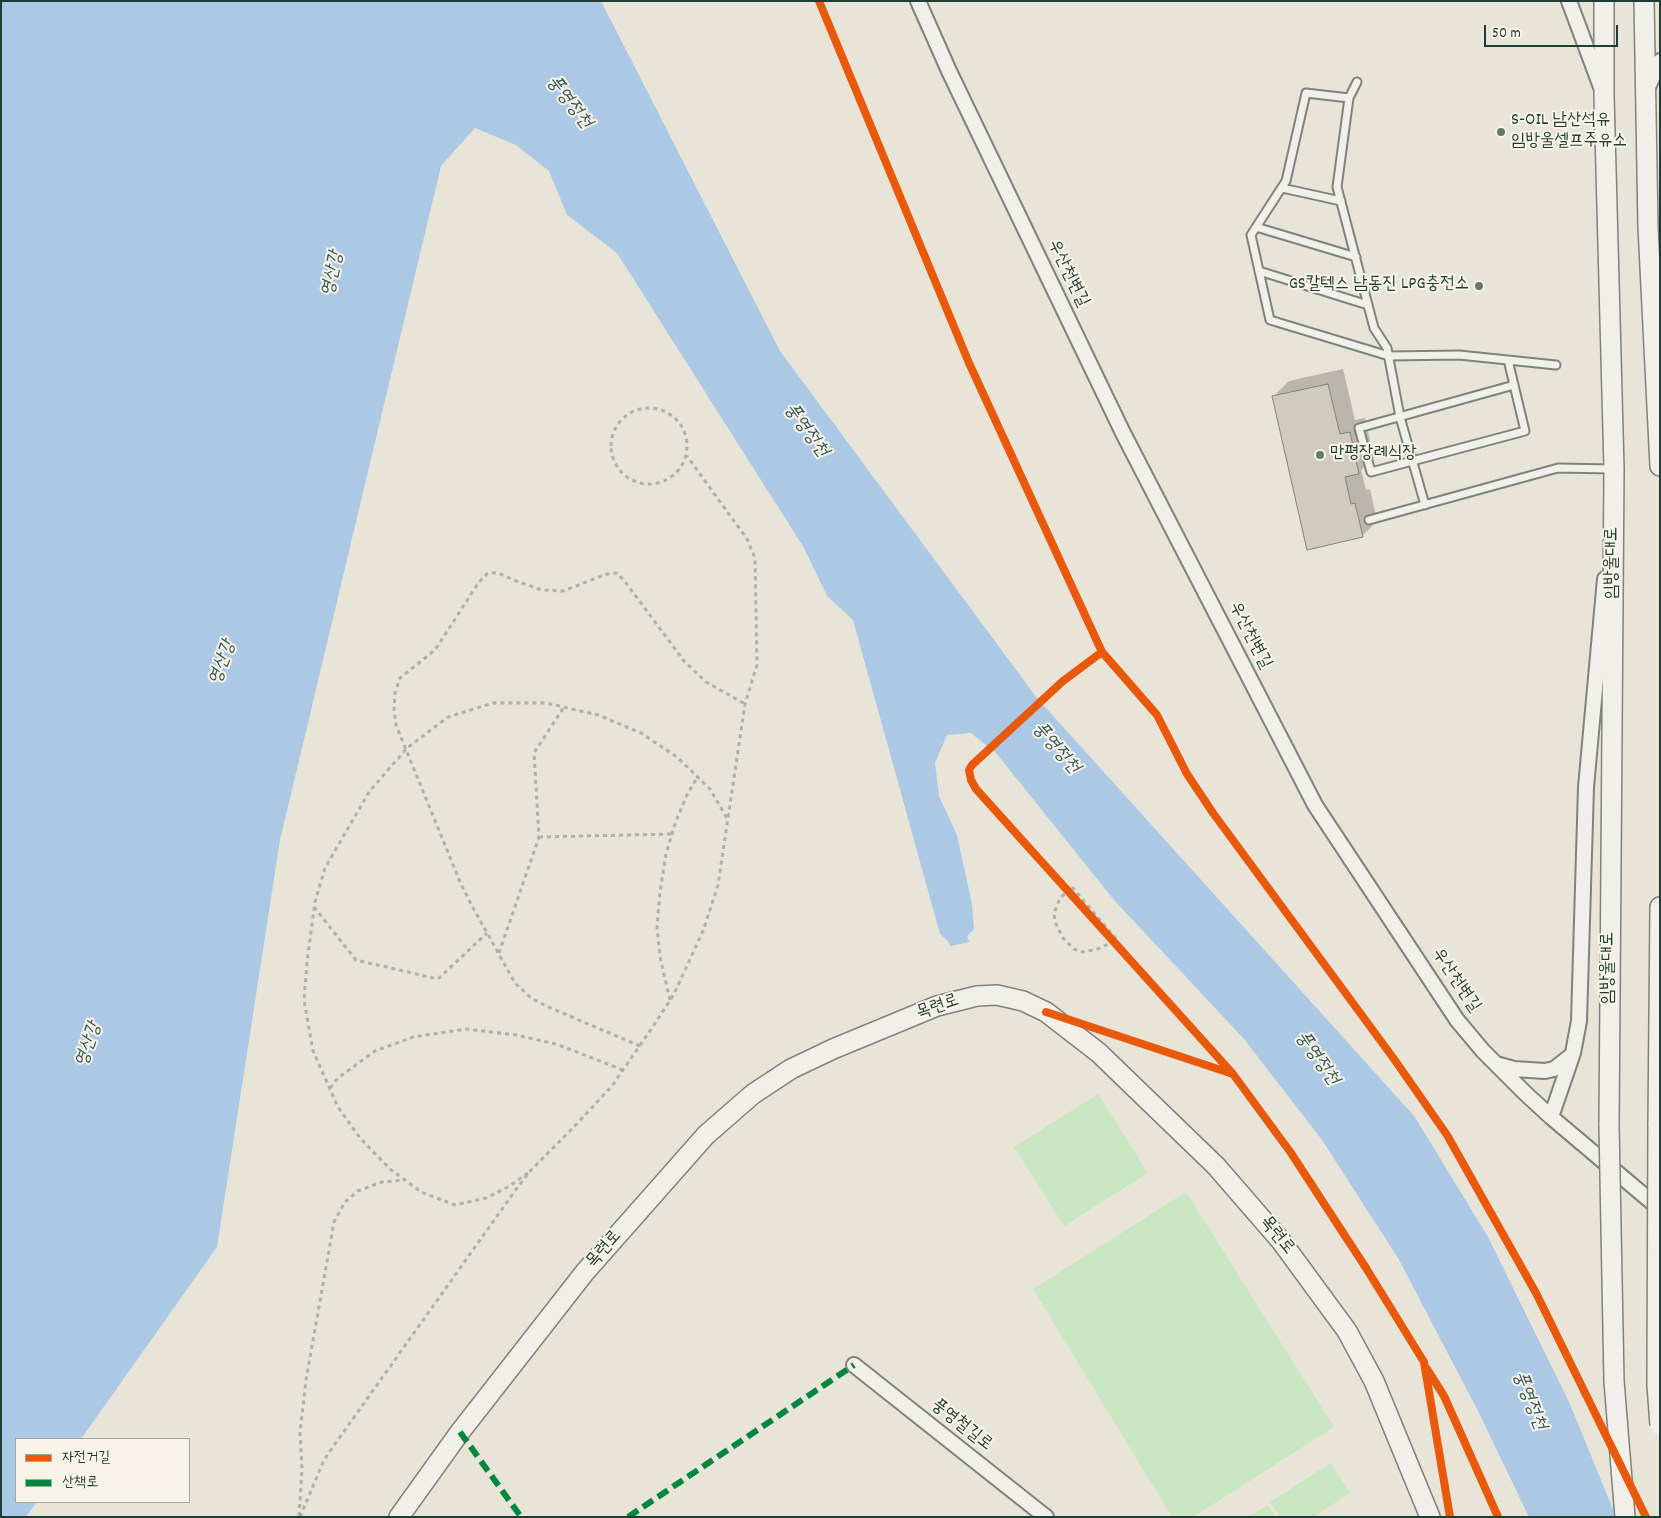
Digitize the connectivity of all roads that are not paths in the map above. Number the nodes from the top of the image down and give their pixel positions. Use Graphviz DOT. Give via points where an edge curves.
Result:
graph roads {
  1 [pos="918,1"];
  2 [pos="1569,1"];
  3 [pos="1604,1"];
  4 [pos="1644,1"];
  5 [pos="1660,61"];
  6 [pos="1356,82"];
  7 [pos="1646,90"];
  8 [pos="1604,95"];
  9 [pos="1349,98"];
  10 [pos="1282,188"];
  11 [pos="1340,201"];
  12 [pos="1256,227"];
  13 [pos="1356,257"];
  14 [pos="1259,271"];
  15 [pos="1368,305"];
  16 [pos="1389,356"];
  17 [pos="1508,360"];
  18 [pos="1556,365"];
  19 [pos="1514,385"];
  20 [pos="1400,417"];
  21 [pos="1412,461"];
  22 [pos="1660,466"];
  23 [pos="1614,476"];
  24 [pos="1425,505"];
  25 [pos="1369,520"];
  26 [pos="1660,907"];
  27 [pos="1572,1055"];
  28 [pos="1495,1064"];
  29 [pos="1551,1117"];
  30 [pos="1660,1209"];
  31 [pos="854,1365"];
  32 [pos="1660,1425"];
  33 [pos="398,1517"];
  34 [pos="1046,1517"];
  35 [pos="1430,1517"];
  36 [pos="1625,1517"];
  1 -- 28 [label="street, 우산천변길" via="1123,433 1315,805 1457,1020"];
  2 -- 8 [label="street"];
  3 -- 8 [label="main road, 임방울대로"];
  4 -- 7 [label="main road"];
  5 -- 7 [label="street"];
  6 -- 9 [label="lane"];
  7 -- 22 [label="main road" via="1648,227"];
  8 -- 23 [label="main road, 임방울대로"];
  9 -- 10 [label="lane" via="1306,93"];
  9 -- 11 [label="lane" via="1337,187"];
  10 -- 11 [label="lane"];
  10 -- 12 [label="lane"];
  11 -- 13 [label="lane"];
  12 -- 13 [label="lane"];
  12 -- 14 [label="lane" via="1251,235"];
  13 -- 15 [label="lane"];
  14 -- 15 [label="lane"];
  14 -- 16 [label="lane" via="1270,320"];
  15 -- 16 [label="lane" via="1374,328"];
  16 -- 17 [label="lane" via="1459,355"];
  16 -- 20 [label="lane"];
  17 -- 18 [label="lane"];
  17 -- 19 [label="lane"];
  19 -- 20 [label="lane"];
  19 -- 21 [label="lane" via="1525,431"];
  20 -- 21 [label="lane"];
  20 -- 21 [label="lane" via="1359,428 1371,472"];
  21 -- 24 [label="lane"];
  23 -- 24 [label="lane" via="1558,468"];
  23 -- 27 [label="street" via="1586,787 1579,1021"];
  23 -- 36 [label="main road, 임방울대로, bridge" via="1609,1125 1614,1381"];
  24 -- 25 [label="lane"];
  26 -- 32 [label="main road, bridge" via="1657,1385"];
  27 -- 28 [label="street" via="1554,1069 1545,1071"];
  27 -- 29 [label="street"];
  28 -- 29 [label="street, 우산천변길"];
  29 -- 30 [label="street, 우산천변길"];
  31 -- 34 [label="street, 풍영철길로"];
  33 -- 35 [label="main road, 목련로" via="585,1272 706,1135 746,1100 791,1069 833,1049 937,1006 977,996 997,995 1023,1001 1046,1012 1099,1053 1216,1166 1281,1241 1347,1331 1374,1381"];
}
